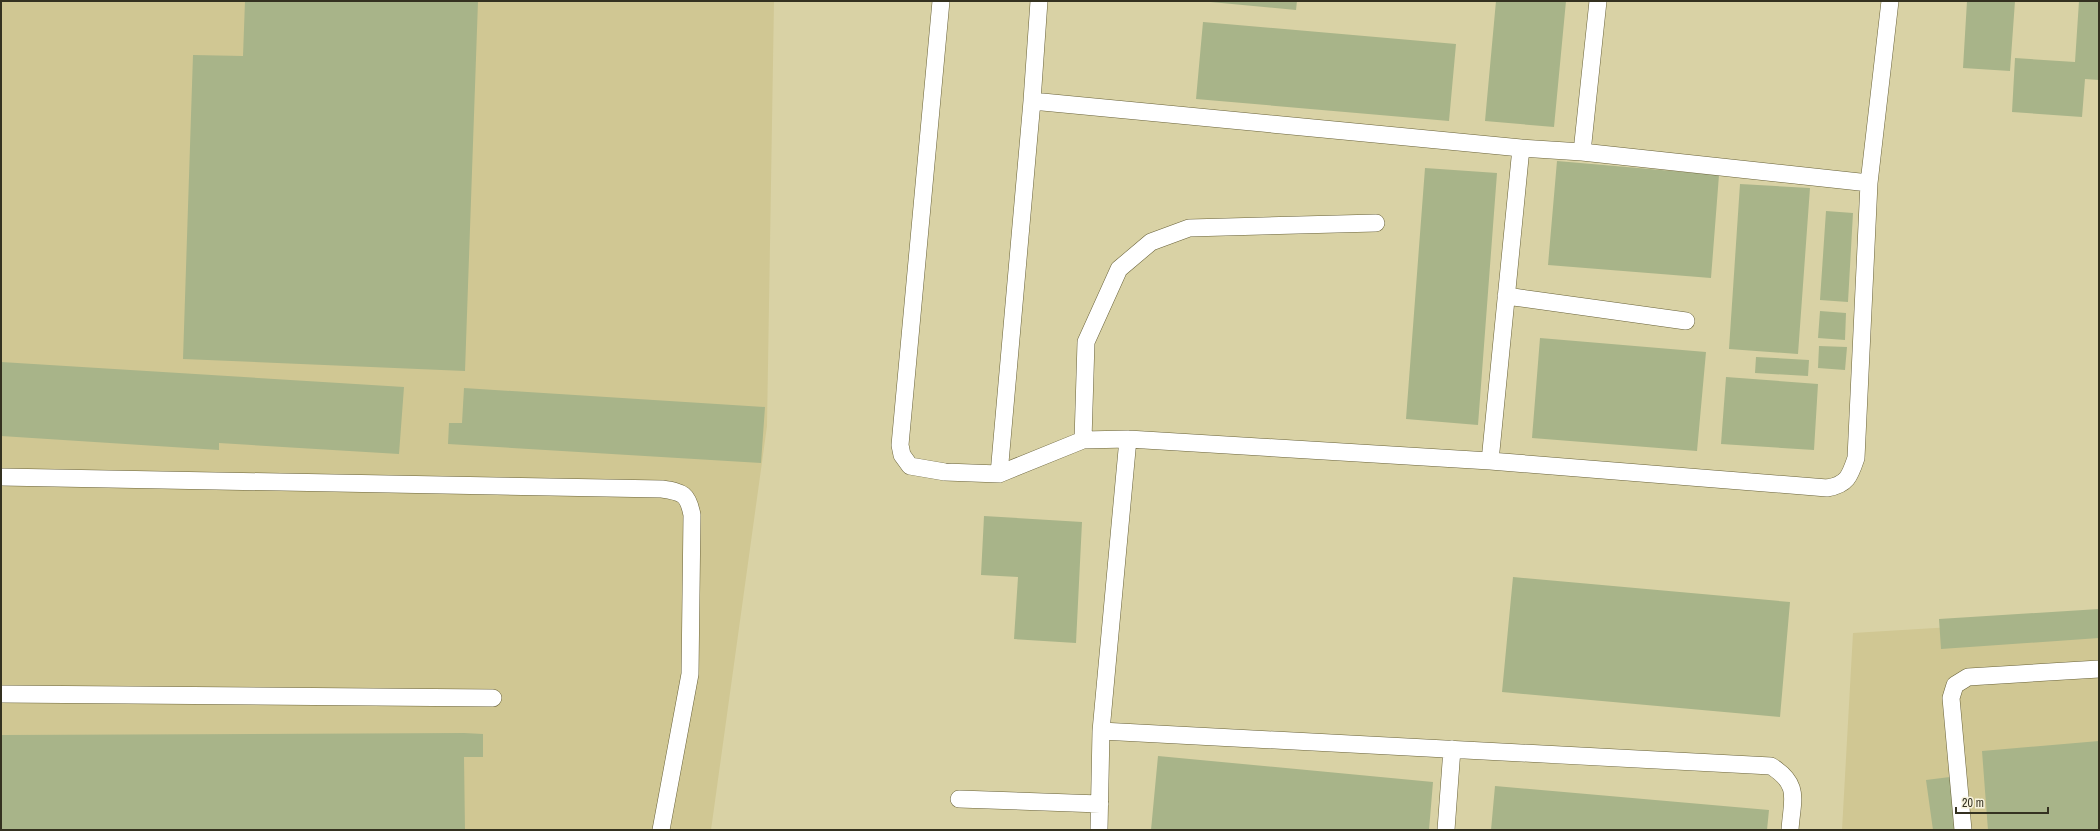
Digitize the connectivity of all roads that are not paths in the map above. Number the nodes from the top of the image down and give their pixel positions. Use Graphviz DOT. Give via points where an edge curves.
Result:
graph roads {
  1 [pos="942,1"];
  2 [pos="1039,1"];
  3 [pos="1598,1"];
  4 [pos="1890,1"];
  5 [pos="1032,101"];
  6 [pos="1521,148"];
  7 [pos="1582,152"];
  8 [pos="1869,183"];
  9 [pos="1376,224"];
  10 [pos="1506,296"];
  11 [pos="1686,321"];
  12 [pos="1128,439"];
  13 [pos="1083,440"];
  14 [pos="1490,461"];
  15 [pos="999,474"];
  16 [pos="1,476"];
  17 [pos="2099,669"];
  18 [pos="1,694"];
  19 [pos="493,698"];
  20 [pos="1101,731"];
  21 [pos="1452,749"];
  22 [pos="959,800"];
  23 [pos="1100,804"];
  24 [pos="661,830"];
  25 [pos="1099,830"];
  26 [pos="1446,830"];
  27 [pos="1790,830"];
  28 [pos="1963,830"];
  1 -- 15 [label="lane" via="901,451 910,466 920,469"];
  2 -- 5 [label="lane"];
  3 -- 7 [label="lane"];
  4 -- 8 [label="lane"];
  5 -- 6 [label="lane"];
  5 -- 15 [label="lane"];
  6 -- 7 [label="lane"];
  6 -- 10 [label="lane"];
  7 -- 8 [label="lane"];
  8 -- 14 [label="lane" via="1856,458 1848,479 1837,486 1827,488"];
  9 -- 13 [label="lane" via="1189,228 1152,242 1119,269 1086,342"];
  10 -- 11 [label="lane"];
  10 -- 14 [label="lane"];
  12 -- 13 [label="lane"];
  12 -- 14 [label="lane"];
  12 -- 20 [label="lane"];
  13 -- 15 [label="lane"];
  16 -- 24 [label="lane" via="662,489 685,496 690,501 692,515 690,674"];
  17 -- 28 [label="lane" via="1968,677 1955,685 1951,698"];
  18 -- 19 [label="lane"];
  20 -- 21 [label="lane"];
  20 -- 23 [label="lane"];
  21 -- 26 [label="lane"];
  21 -- 27 [label="lane" via="1771,766 1784,774 1791,783"];
  22 -- 23 [label="lane"];
  23 -- 25 [label="lane"];
}
